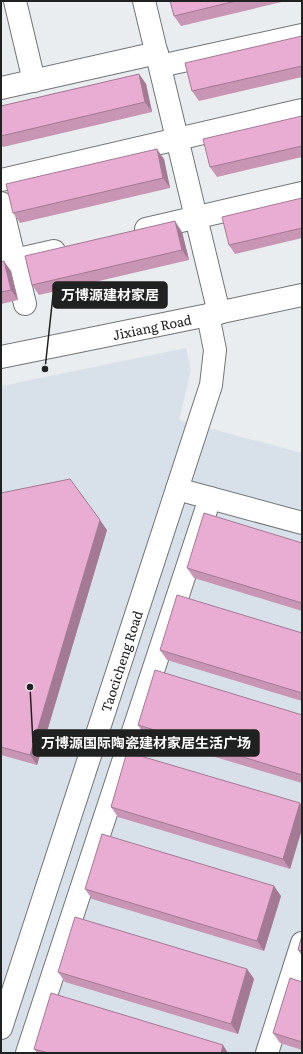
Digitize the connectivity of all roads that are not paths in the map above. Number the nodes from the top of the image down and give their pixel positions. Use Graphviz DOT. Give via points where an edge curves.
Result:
graph roads {
  1 [pos="15,1"];
  2 [pos="144,1"];
  3 [pos="302,35"];
  4 [pos="158,60"];
  5 [pos="34,81"];
  6 [pos="1,88"];
  7 [pos="302,110"];
  8 [pos="177,139"];
  9 [pos="1,180"];
  10 [pos="302,193"];
  11 [pos="1,203"];
  12 [pos="196,218"];
  13 [pos="128,234"];
  14 [pos="75,246"];
  15 [pos="8,262"];
  16 [pos="302,295"];
  17 [pos="25,304"];
  18 [pos="214,314"];
  19 [pos="1,357"];
  20 [pos="177,489"];
  21 [pos="210,498"];
  22 [pos="302,523"];
  23 [pos="302,943"];
  24 [pos="1,1028"];
  25 [pos="27,1053"];
  26 [pos="267,1053"];
  1 -- 5 [label="street"];
  2 -- 4 [label="street, Taocicheng Road"];
  3 -- 4 [label="street"];
  4 -- 5 [label="street"];
  4 -- 8 [label="street, Taocicheng Road"];
  5 -- 6 [label="street"];
  7 -- 8 [label="street"];
  8 -- 9 [label="street"];
  8 -- 12 [label="street, Taocicheng Road"];
  10 -- 12 [label="street"];
  11 -- 15 [label="street"];
  12 -- 13 [label="street"];
  12 -- 18 [label="street, Taocicheng Road"];
  14 -- 15 [label="street"];
  15 -- 17 [label="street"];
  16 -- 18 [label="street, Jixiang Road"];
  18 -- 19 [label="street, Jixiang Road"];
  18 -- 20 [label="street, Taocicheng Road" via="215,350 211,385"];
  20 -- 21 [label="street"];
  20 -- 24 [label="street, Taocicheng Road"];
  21 -- 22 [label="street"];
  21 -- 25 [label="street"];
  23 -- 26 [label="street"];
}
